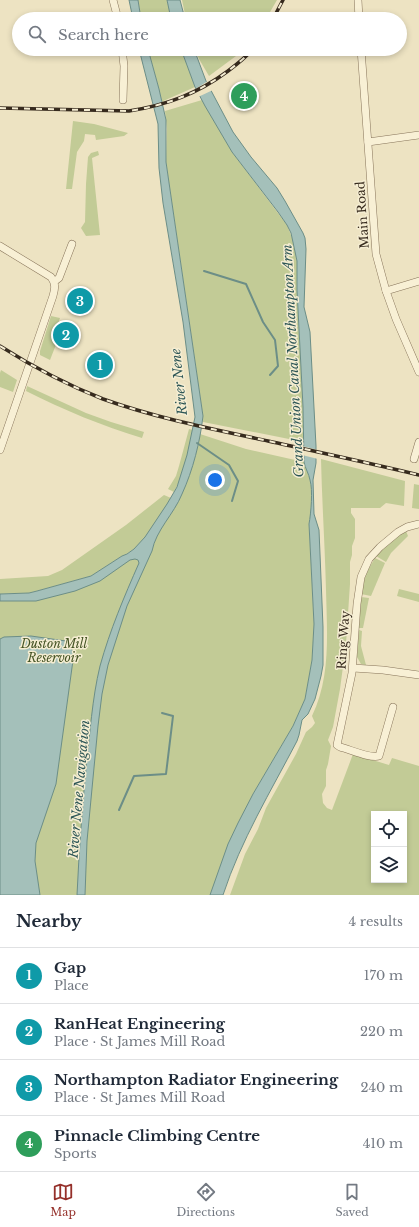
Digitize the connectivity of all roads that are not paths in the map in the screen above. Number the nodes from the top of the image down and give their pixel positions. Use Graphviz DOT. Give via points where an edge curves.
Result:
graph roads {
  1 [pos="113,0"];
  2 [pos="358,0"];
  3 [pos="116,12"];
  4 [pos="359,12"];
  5 [pos="123,56"];
  6 [pos="362,56"];
  7 [pos="123,100"];
  8 [pos="419,135"];
  9 [pos="368,142"];
  10 [pos="72,244"];
  11 [pos="0,246"];
  12 [pos="55,281"];
  13 [pos="419,281"];
  14 [pos="386,291"];
  15 [pos="419,372"];
  16 [pos="419,442"];
  17 [pos="0,450"];
  18 [pos="414,459"];
  19 [pos="419,524"];
  20 [pos="353,668"];
  21 [pos="419,675"];
  22 [pos="393,707"];
  23 [pos="376,757"];
  24 [pos="386,760"];
  1 -- 3 [label="street"];
  2 -- 4 [label="street"];
  5 -- 7 [label="street"];
  6 -- 9 [label="street, Main Road"];
  8 -- 9 [label="street"];
  9 -- 14 [label="street, Main Road" via="376,254"];
  10 -- 12 [label="street" via="59,278"];
  11 -- 12 [label="street"];
  12 -- 17 [label="street" via="53,296"];
  13 -- 14 [label="street"];
  14 -- 15 [label="street, Main Road"];
  16 -- 18 [label="street"];
  19 -- 20 [label="street, Ring Way" via="407,527 391,537 369,559 365,567 358,590"];
  20 -- 21 [label="street"];
  20 -- 23 [label="street, Ring Way" via="337,745"];
  22 -- 23 [label="street" via="381,752"];
  23 -- 24 [label="street, Ring Way"];
}
